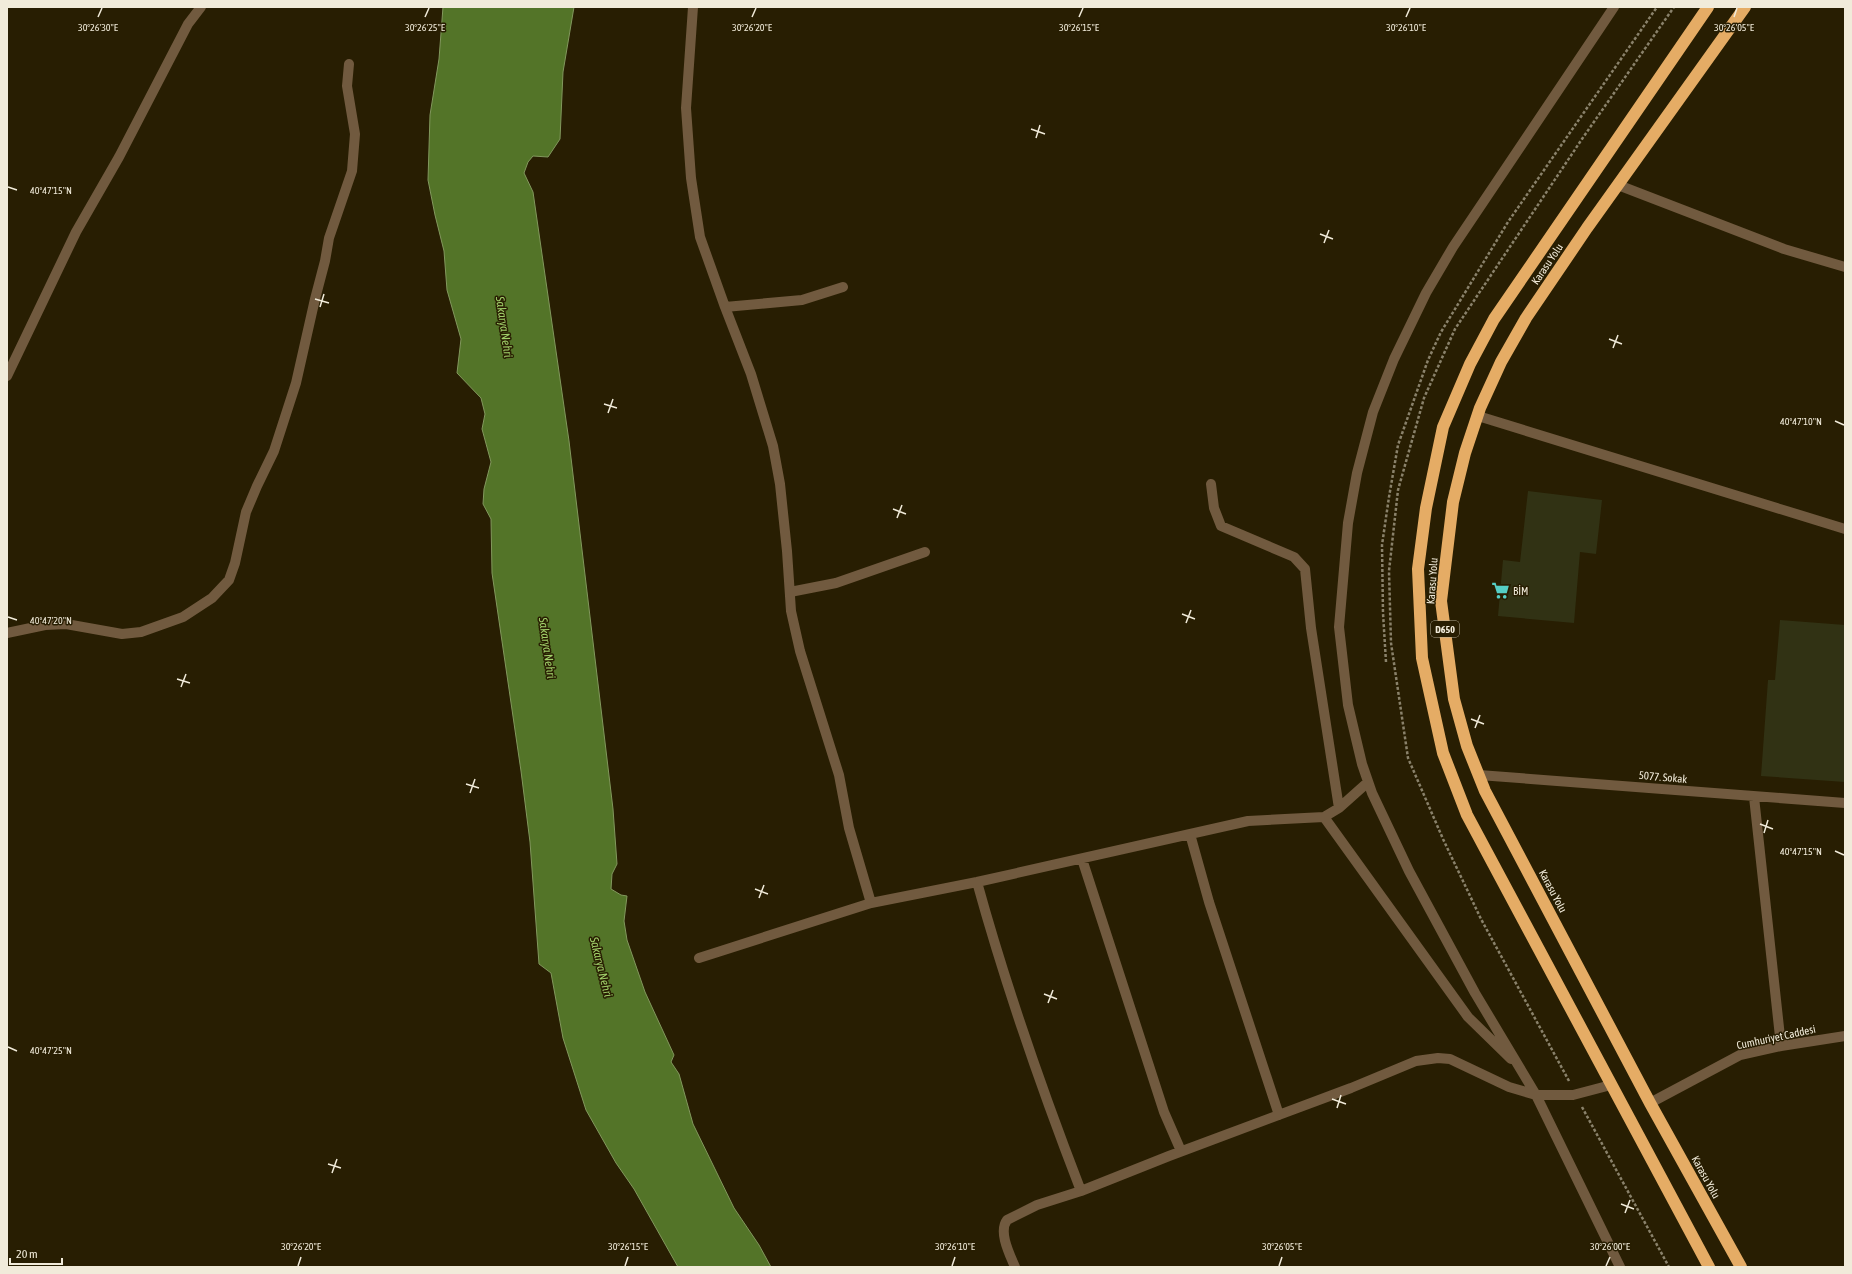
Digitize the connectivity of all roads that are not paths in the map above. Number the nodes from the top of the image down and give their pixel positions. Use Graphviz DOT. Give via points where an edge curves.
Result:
graph roads {
  1 [pos="201,7"];
  2 [pos="693,7"];
  3 [pos="1614,7"];
  4 [pos="1708,7"];
  5 [pos="1746,7"];
  6 [pos="349,64"];
  7 [pos="1618,185"];
  8 [pos="1844,264"];
  9 [pos="843,287"];
  10 [pos="725,307"];
  11 [pos="7,376"];
  12 [pos="1478,416"];
  13 [pos="1211,484"];
  14 [pos="1845,529"];
  15 [pos="926,552"];
  16 [pos="790,592"];
  17 [pos="7,633"];
  18 [pos="1479,775"];
  19 [pos="1367,783"];
  20 [pos="1754,797"];
  21 [pos="1845,803"];
  22 [pos="1339,808"];
  23 [pos="1324,817"];
  24 [pos="1190,834"];
  25 [pos="1082,859"];
  26 [pos="977,882"];
  27 [pos="871,903"];
  28 [pos="698,958"];
  29 [pos="1845,1036"];
  30 [pos="1781,1046"];
  31 [pos="1521,1069"];
  32 [pos="1610,1085"];
  33 [pos="1536,1096"];
  34 [pos="1650,1103"];
  35 [pos="1279,1115"];
  36 [pos="1181,1151"];
  37 [pos="1081,1191"];
  38 [pos="1015,1267"];
  39 [pos="1620,1267"];
  40 [pos="1709,1267"];
  41 [pos="1741,1267"];
  1 -- 11 [label="street" via="188,24 119,157 76,232"];
  2 -- 10 [label="street" via="686,108 692,178 700,237"];
  3 -- 19 [label="street" via="1512,158 1434,280 1394,359 1373,412 1357,473 1348,523 1339,627 1348,705"];
  4 -- 32 [label="highway, Karasu Yolu / D650" via="1494,318 1470,364 1443,427 1426,508 1418,568 1422,658 1443,753 1467,815"];
  5 -- 7 [label="highway, Karasu Yolu / D650"];
  6 -- 17 [label="street" via="347,86 355,134 352,171 329,238 296,383 274,451 246,512 229,580 212,598 183,617 142,632 122,634 66,624 45,625"];
  7 -- 8 [label="street" via="1784,249"];
  7 -- 12 [label="highway, Karasu Yolu / D650" via="1526,318 1501,362"];
  9 -- 10 [label="street" via="802,300"];
  10 -- 16 [label="street" via="751,374 773,446 780,484"];
  12 -- 14 [label="street"];
  12 -- 18 [label="highway, Karasu Yolu / D650" via="1465,453 1453,502 1441,601 1454,700 1467,746"];
  13 -- 22 [label="street" via="1214,508 1221,526 1294,557 1305,570 1311,628"];
  15 -- 16 [label="street" via="836,583"];
  16 -- 27 [label="street" via="791,611 800,651 839,775 849,828"];
  18 -- 20 [label="street, 5077. Sokak"];
  18 -- 34 [label="highway, Karasu Yolu / D650"];
  19 -- 22 [label="street"];
  19 -- 31 [label="street" via="1409,871 1475,993"];
  20 -- 21 [label="street, 5077. Sokak"];
  20 -- 30 [label="street"];
  22 -- 23 [label="street"];
  23 -- 24 [label="street" via="1248,821"];
  23 -- 31 [label="street" via="1468,1017"];
  24 -- 25 [label="street"];
  24 -- 35 [label="street" via="1209,902"];
  25 -- 26 [label="street"];
  25 -- 36 [label="street" via="1164,1112"];
  26 -- 27 [label="street"];
  26 -- 37 [label="street" via="993,941"];
  27 -- 28 [label="street"];
  29 -- 30 [label="street, Cumhuriyet Caddesi"];
  30 -- 34 [label="street, Cumhuriyet Caddesi" via="1740,1055"];
  31 -- 33 [label="street"];
  32 -- 33 [label="street" via="1576,1094"];
  32 -- 40 [label="highway, Karasu Yolu / D650"];
  33 -- 35 [label="street" via="1509,1087 1454,1060 1438,1058 1416,1061"];
  33 -- 39 [label="street"];
  34 -- 41 [label="highway, Karasu Yolu / D650"];
  35 -- 36 [label="street"];
  36 -- 37 [label="street"];
  37 -- 38 [label="street" via="1037,1205 1007,1220 1004,1231"];
}
